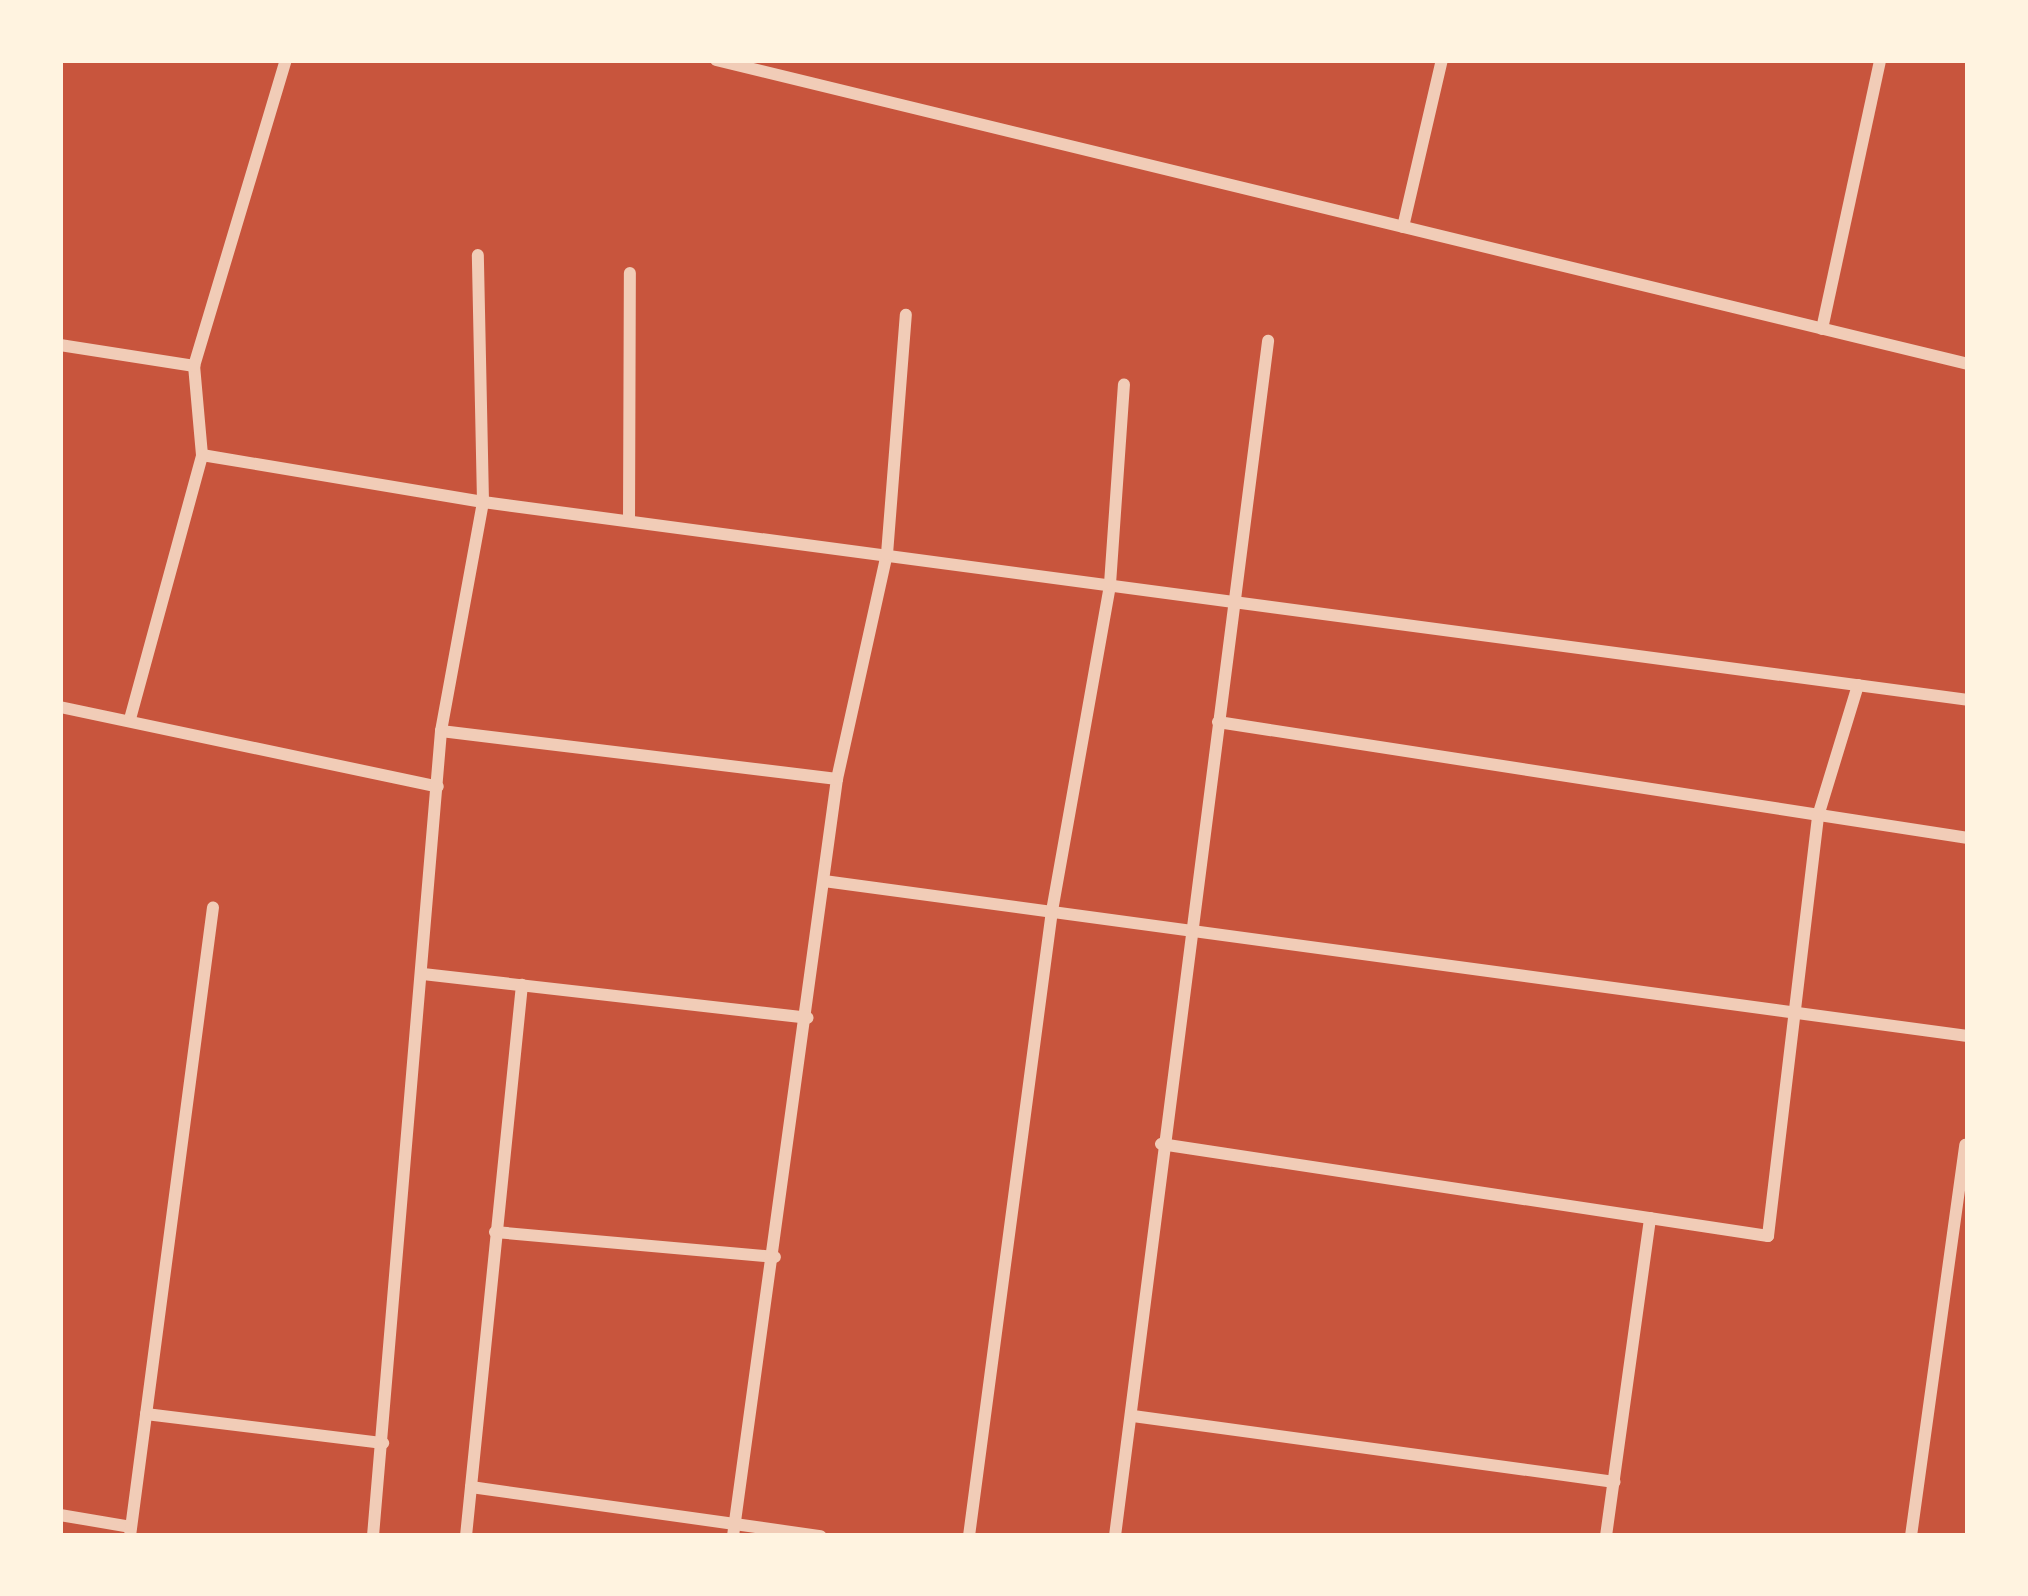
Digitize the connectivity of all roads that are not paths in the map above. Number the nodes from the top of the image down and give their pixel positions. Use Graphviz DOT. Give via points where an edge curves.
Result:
graph roads {
  1 [pos="286,60"];
  2 [pos="716,60"];
  3 [pos="793,60"];
  4 [pos="1442,60"];
  5 [pos="1880,60"];
  6 [pos="789,78"];
  7 [pos="1403,227"];
  8 [pos="478,255"];
  9 [pos="630,273"];
  10 [pos="906,315"];
  11 [pos="1822,328"];
  12 [pos="1268,340"];
  13 [pos="60,345"];
  14 [pos="1968,364"];
  15 [pos="194,366"];
  16 [pos="1124,384"];
  17 [pos="202,455"];
  18 [pos="483,502"];
  19 [pos="628,521"];
  20 [pos="887,554"];
  21 [pos="1109,584"];
  22 [pos="1229,600"];
  23 [pos="1858,685"];
  24 [pos="1968,700"];
  25 [pos="60,707"];
  26 [pos="130,719"];
  27 [pos="1218,722"];
  28 [pos="441,731"];
  29 [pos="837,779"];
  30 [pos="438,787"];
  31 [pos="1818,816"];
  32 [pos="1968,838"];
  33 [pos="824,880"];
  34 [pos="213,907"];
  35 [pos="1052,911"];
  36 [pos="1188,928"];
  37 [pos="423,974"];
  38 [pos="522,985"];
  39 [pos="1793,1012"];
  40 [pos="807,1018"];
  41 [pos="1968,1036"];
  42 [pos="1161,1144"];
  43 [pos="1965,1145"];
  44 [pos="1650,1218"];
  45 [pos="495,1232"];
  46 [pos="775,1258"];
  47 [pos="146,1414"];
  48 [pos="1133,1416"];
  49 [pos="383,1443"];
  50 [pos="1614,1482"];
  51 [pos="471,1486"];
  52 [pos="60,1515"];
  53 [pos="734,1530"];
  54 [pos="131,1531"];
  55 [pos="373,1536"];
  56 [pos="466,1536"];
  57 [pos="820,1536"];
  58 [pos="969,1536"];
  59 [pos="1115,1536"];
  60 [pos="1606,1536"];
  61 [pos="1911,1536"];
  1 -- 15 [label="street"];
  2 -- 6 [label="street"];
  3 -- 6 [label="street"];
  4 -- 7 [label="street"];
  5 -- 11 [label="street"];
  6 -- 7 [label="street"];
  7 -- 11 [label="street"];
  8 -- 18 [label="street"];
  9 -- 19 [label="street"];
  10 -- 20 [label="street"];
  11 -- 14 [label="street"];
  12 -- 22 [label="street"];
  13 -- 15 [label="street"];
  15 -- 17 [label="street"];
  16 -- 21 [label="street"];
  17 -- 18 [label="street"];
  17 -- 26 [label="street"];
  18 -- 19 [label="street"];
  18 -- 28 [label="street"];
  19 -- 20 [label="street"];
  20 -- 21 [label="street"];
  20 -- 29 [label="street"];
  21 -- 22 [label="street"];
  21 -- 35 [label="street"];
  22 -- 23 [label="street"];
  22 -- 27 [label="street"];
  23 -- 24 [label="street"];
  23 -- 31 [label="street"];
  25 -- 26 [label="street"];
  26 -- 30 [label="street"];
  27 -- 31 [label="street"];
  27 -- 36 [label="street"];
  28 -- 29 [label="street"];
  28 -- 30 [label="street"];
  29 -- 33 [label="street"];
  30 -- 37 [label="street"];
  31 -- 32 [label="street"];
  31 -- 39 [label="street"];
  33 -- 35 [label="street"];
  33 -- 40 [label="street"];
  34 -- 47 [label="street"];
  35 -- 36 [label="street"];
  35 -- 58 [label="street"];
  36 -- 39 [label="street"];
  36 -- 42 [label="street"];
  37 -- 38 [label="street"];
  37 -- 49 [label="street"];
  38 -- 40 [label="street"];
  38 -- 45 [label="street"];
  39 -- 41 [label="street"];
  39 -- 44 [label="street" via="1768,1236"];
  40 -- 46 [label="street"];
  42 -- 44 [label="street"];
  42 -- 48 [label="street"];
  43 -- 61 [label="street"];
  44 -- 50 [label="street"];
  45 -- 46 [label="street"];
  45 -- 51 [label="street"];
  46 -- 53 [label="street"];
  47 -- 49 [label="street"];
  47 -- 54 [label="street"];
  48 -- 50 [label="street"];
  48 -- 59 [label="street"];
  49 -- 55 [label="street"];
  50 -- 60 [label="street"];
  51 -- 53 [label="street"];
  51 -- 56 [label="street"];
  52 -- 54 [label="street"];
  53 -- 57 [label="street"];
}
